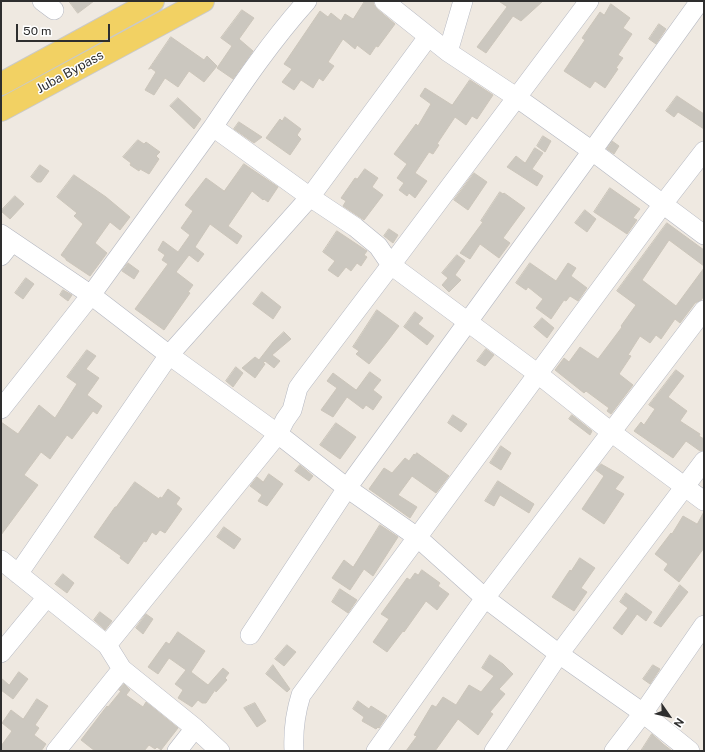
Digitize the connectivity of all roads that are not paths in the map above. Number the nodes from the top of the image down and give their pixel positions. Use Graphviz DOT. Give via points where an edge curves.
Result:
graph roads {
  1 [pos="153,1"];
  2 [pos="203,1"];
  3 [pos="307,1"];
  4 [pos="384,1"];
  5 [pos="463,1"];
  6 [pos="588,1"];
  7 [pos="700,1"];
  8 [pos="428,37"];
  9 [pos="448,52"];
  10 [pos="1,84"];
  11 [pos="516,97"];
  12 [pos="1,110"];
  13 [pos="213,128"];
  14 [pos="704,150"];
  15 [pos="592,152"];
  16 [pos="310,197"];
  17 [pos="663,204"];
  18 [pos="704,235"];
  19 [pos="4,244"];
  20 [pos="391,265"];
  21 [pos="92,295"];
  22 [pos="704,310"];
  23 [pos="468,322"];
  24 [pos="169,356"];
  25 [pos="538,374"];
  26 [pos="1,409"];
  27 [pos="611,432"];
  28 [pos="278,434"];
  29 [pos="704,461"];
  30 [pos="685,485"];
  31 [pos="347,488"];
  32 [pos="704,501"];
  33 [pos="417,537"];
  34 [pos="1,560"];
  35 [pos="18,574"];
  36 [pos="47,597"];
  37 [pos="485,598"];
  38 [pos="704,625"];
  39 [pos="250,635"];
  40 [pos="107,645"];
  41 [pos="1,653"];
  42 [pos="559,654"];
  43 [pos="122,669"];
  44 [pos="643,713"];
  45 [pos="195,728"];
  46 [pos="56,751"];
  47 [pos="177,751"];
  48 [pos="220,751"];
  49 [pos="294,751"];
  50 [pos="376,751"];
  51 [pos="494,751"];
  52 [pos="614,751"];
  53 [pos="690,751"];
  1 -- 10 [label="main road, Juba Bypass"];
  2 -- 12 [label="main road, Juba Bypass"];
  3 -- 13 [label="street" via="282,30"];
  4 -- 8 [label="street"];
  5 -- 9 [label="street"];
  6 -- 11 [label="street"];
  7 -- 15 [label="street"];
  8 -- 9 [label="street"];
  8 -- 16 [label="street"];
  9 -- 11 [label="street"];
  11 -- 15 [label="street"];
  11 -- 20 [label="street"];
  13 -- 16 [label="street"];
  13 -- 21 [label="street"];
  14 -- 17 [label="street"];
  15 -- 17 [label="street"];
  15 -- 23 [label="street"];
  16 -- 20 [label="street" via="378,246"];
  16 -- 24 [label="street"];
  17 -- 18 [label="street"];
  17 -- 25 [label="street"];
  19 -- 21 [label="street"];
  20 -- 23 [label="street"];
  20 -- 28 [label="street" via="298,388 292,410"];
  21 -- 24 [label="street"];
  21 -- 26 [label="street"];
  22 -- 27 [label="street"];
  23 -- 25 [label="street"];
  23 -- 31 [label="street"];
  24 -- 28 [label="street"];
  24 -- 35 [label="street"];
  25 -- 27 [label="street"];
  25 -- 33 [label="street"];
  27 -- 30 [label="street"];
  27 -- 37 [label="street"];
  28 -- 31 [label="street"];
  28 -- 40 [label="street"];
  29 -- 30 [label="street"];
  30 -- 32 [label="street"];
  30 -- 42 [label="street"];
  31 -- 33 [label="street"];
  31 -- 39 [label="street"];
  33 -- 37 [label="street"];
  33 -- 49 [label="street" via="301,696 296,713"];
  34 -- 35 [label="street"];
  35 -- 36 [label="street"];
  36 -- 40 [label="street"];
  36 -- 41 [label="street"];
  37 -- 42 [label="street"];
  37 -- 50 [label="street"];
  38 -- 44 [label="street"];
  40 -- 43 [label="street"];
  42 -- 44 [label="street"];
  42 -- 51 [label="street"];
  43 -- 45 [label="street"];
  43 -- 46 [label="street"];
  44 -- 52 [label="street"];
  44 -- 53 [label="street"];
  45 -- 47 [label="street"];
  45 -- 48 [label="street"];
}
